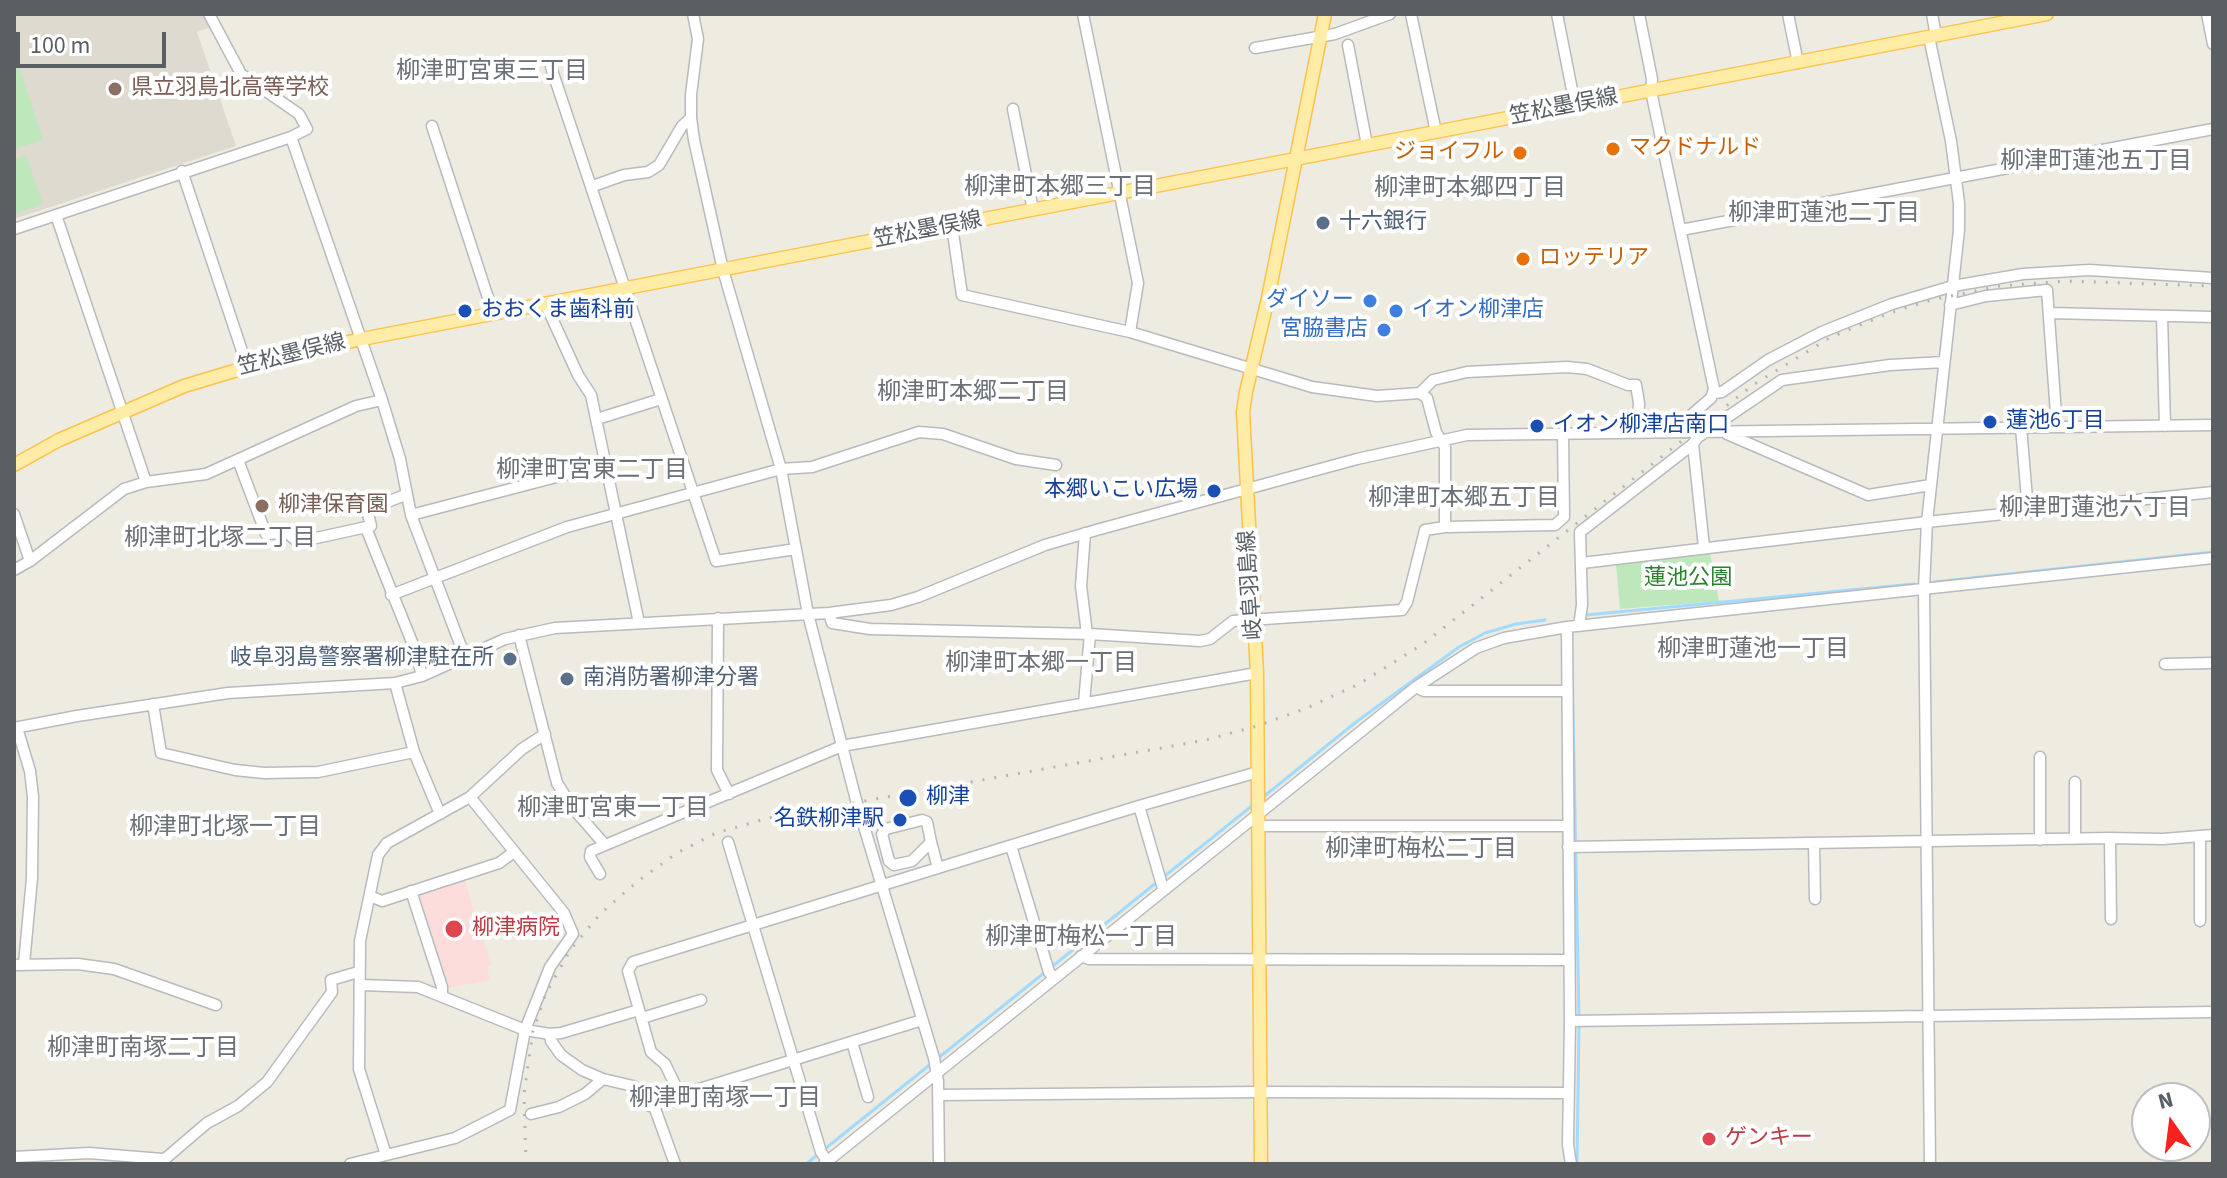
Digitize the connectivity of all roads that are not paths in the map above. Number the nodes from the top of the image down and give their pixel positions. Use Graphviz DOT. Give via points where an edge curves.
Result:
graph roads {
  1 [pos="209,14"];
  2 [pos="693,14"];
  3 [pos="1083,14"];
  4 [pos="1390,14"];
  5 [pos="1411,14"];
  6 [pos="1557,14"];
  7 [pos="1639,14"];
  8 [pos="1788,14"];
  9 [pos="1932,14"];
  10 [pos="2047,14"];
  11 [pos="2207,14"];
  12 [pos="1325,17"];
  13 [pos="1320,36"];
  14 [pos="1933,37"];
  15 [pos="2213,44"];
  16 [pos="1348,45"];
  17 [pos="1255,48"];
  18 [pos="1798,63"];
  19 [pos="551,67"];
  20 [pos="1651,91"];
  21 [pos="1575,105"];
  22 [pos="1013,109"];
  23 [pos="691,118"];
  24 [pos="432,126"];
  25 [pos="2213,129"];
  26 [pos="1436,132"];
  27 [pos="291,137"];
  28 [pos="1367,145"];
  29 [pos="1294,160"];
  30 [pos="182,171"];
  31 [pos="1957,178"];
  32 [pos="593,186"];
  33 [pos="1120,193"];
  34 [pos="1033,210"];
  35 [pos="56,215"];
  36 [pos="952,226"];
  37 [pos="14,229"];
  38 [pos="1681,230"];
  39 [pos="723,270"];
  40 [pos="2213,278"];
  41 [pos="1953,286"];
  42 [pos="624,288"];
  43 [pos="545,303"];
  44 [pos="1950,305"];
  45 [pos="493,313"];
  46 [pos="2049,313"];
  47 [pos="2162,316"];
  48 [pos="2213,317"];
  49 [pos="1130,332"];
  50 [pos="362,339"];
  51 [pos="1944,362"];
  52 [pos="247,366"];
  53 [pos="1252,367"];
  54 [pos="1420,393"];
  55 [pos="1714,393"];
  56 [pos="661,399"];
  57 [pos="382,400"];
  58 [pos="121,411"];
  59 [pos="597,419"];
  60 [pos="2213,425"];
  61 [pos="2165,426"];
  62 [pos="2021,427"];
  63 [pos="2057,427"];
  64 [pos="1937,428"];
  65 [pos="1722,431"];
  66 [pos="1638,432"];
  67 [pos="1676,432"];
  68 [pos="1707,432"];
  69 [pos="1563,434"];
  70 [pos="1440,439"];
  71 [pos="1693,444"];
  72 [pos="238,460"];
  73 [pos="606,464"];
  74 [pos="14,465"];
  75 [pos="1056,465"];
  76 [pos="781,469"];
  77 [pos="146,482"];
  78 [pos="1931,485"];
  79 [pos="1246,489"];
  80 [pos="692,492"];
  81 [pos="2213,492"];
  82 [pos="405,495"];
  83 [pos="2028,511"];
  84 [pos="618,512"];
  85 [pos="14,514"];
  86 [pos="411,515"];
  87 [pos="1927,522"];
  88 [pos="1445,527"];
  89 [pos="366,528"];
  90 [pos="1085,533"];
  91 [pos="1704,547"];
  92 [pos="796,549"];
  93 [pos="2213,558"];
  94 [pos="30,561"];
  95 [pos="1582,563"];
  96 [pos="14,570"];
  97 [pos="435,577"];
  98 [pos="1924,589"];
  99 [pos="391,595"];
  100 [pos="829,613"];
  101 [pos="808,614"];
  102 [pos="718,618"];
  103 [pos="1255,619"];
  104 [pos="639,623"];
  105 [pos="1573,626"];
  106 [pos="1088,634"];
  107 [pos="519,635"];
  108 [pos="465,657"];
  109 [pos="2213,663"];
  110 [pos="2165,664"];
  111 [pos="1257,673"];
  112 [pos="422,676"];
  113 [pos="395,683"];
  114 [pos="1416,687"];
  115 [pos="1566,691"];
  116 [pos="1084,703"];
  117 [pos="153,704"];
  118 [pos="15,728"];
  119 [pos="545,734"];
  120 [pos="842,746"];
  121 [pos="414,752"];
  122 [pos="2040,757"];
  123 [pos="1258,772"];
  124 [pos="2075,782"];
  125 [pos="729,794"];
  126 [pos="470,797"];
  127 [pos="1139,806"];
  128 [pos="440,814"];
  129 [pos="1258,820"];
  130 [pos="1568,826"];
  131 [pos="2213,835"];
  132 [pos="2200,836"];
  133 [pos="2110,838"];
  134 [pos="2075,839"];
  135 [pos="2040,840"];
  136 [pos="728,842"];
  137 [pos="931,842"];
  138 [pos="1926,842"];
  139 [pos="1814,843"];
  140 [pos="605,845"];
  141 [pos="1011,846"];
  142 [pos="1568,847"];
  143 [pos="514,852"];
  144 [pos="938,868"];
  145 [pos="600,874"];
  146 [pos="881,885"];
  147 [pos="1166,889"];
  148 [pos="411,891"];
  149 [pos="370,896"];
  150 [pos="1815,899"];
  151 [pos="2111,919"];
  152 [pos="2200,921"];
  153 [pos="752,924"];
  154 [pos="1081,956"];
  155 [pos="1259,959"];
  156 [pos="1567,960"];
  157 [pos="19,965"];
  158 [pos="358,972"];
  159 [pos="1054,978"];
  160 [pos="361,985"];
  161 [pos="442,994"];
  162 [pos="701,1000"];
  163 [pos="216,1005"];
  164 [pos="2213,1012"];
  165 [pos="640,1014"];
  166 [pos="1928,1015"];
  167 [pos="922,1020"];
  168 [pos="1570,1021"];
  169 [pos="525,1030"];
  170 [pos="550,1034"];
  171 [pos="852,1042"];
  172 [pos="793,1060"];
  173 [pos="937,1072"];
  174 [pos="603,1079"];
  175 [pos="1260,1092"];
  176 [pos="1568,1093"];
  177 [pos="680,1095"];
  178 [pos="939,1095"];
  179 [pos="868,1097"];
  180 [pos="654,1106"];
  181 [pos="531,1114"];
  182 [pos="386,1155"];
  183 [pos="14,1157"];
  184 [pos="160,1162"];
  185 [pos="825,1162"];
  186 [pos="350,1164"];
  187 [pos="675,1164"];
  188 [pos="939,1164"];
  189 [pos="1261,1164"];
  190 [pos="1571,1164"];
  191 [pos="1930,1164"];
  1 -- 27 [label="street" via="241,74 299,114 307,129"];
  2 -- 23 [label="street" via="698,39"];
  3 -- 33 [label="street"];
  4 -- 13 [label="street"];
  5 -- 26 [label="street"];
  6 -- 21 [label="street"];
  7 -- 20 [label="street"];
  8 -- 18 [label="street"];
  9 -- 14 [label="street"];
  10 -- 14 [label="main road, 笠松墨俣線"];
  11 -- 15 [label="street"];
  12 -- 13 [label="main road, 岐阜羽島線"];
  13 -- 17 [label="street"];
  13 -- 29 [label="main road, 岐阜羽島線"];
  14 -- 18 [label="main road, 笠松墨俣線"];
  14 -- 31 [label="street"];
  16 -- 28 [label="street"];
  18 -- 20 [label="main road, 笠松墨俣線"];
  19 -- 32 [label="street"];
  20 -- 21 [label="main road, 笠松墨俣線"];
  20 -- 38 [label="street"];
  21 -- 26 [label="main road, 笠松墨俣線"];
  22 -- 34 [label="street"];
  23 -- 32 [label="street" via="659,165"];
  23 -- 39 [label="street"];
  24 -- 45 [label="street"];
  25 -- 31 [label="street"];
  26 -- 28 [label="main road, 笠松墨俣線"];
  27 -- 30 [label="street"];
  27 -- 50 [label="street"];
  28 -- 29 [label="main road, 笠松墨俣線"];
  29 -- 33 [label="main road, 笠松墨俣線"];
  29 -- 53 [label="main road, 岐阜羽島線"];
  30 -- 35 [label="street"];
  30 -- 52 [label="street"];
  31 -- 38 [label="street"];
  31 -- 41 [label="street"];
  32 -- 42 [label="street"];
  33 -- 34 [label="main road, 笠松墨俣線"];
  33 -- 49 [label="street" via="1138,283"];
  34 -- 36 [label="main road, 笠松墨俣線"];
  35 -- 37 [label="street"];
  35 -- 58 [label="street"];
  36 -- 39 [label="main road, 笠松墨俣線"];
  36 -- 49 [label="street" via="962,295"];
  38 -- 55 [label="street"];
  39 -- 42 [label="main road, 笠松墨俣線"];
  39 -- 76 [label="street"];
  40 -- 41 [label="street" via="2089,270"];
  41 -- 44 [label="street"];
  41 -- 55 [label="street" via="1822,332"];
  42 -- 43 [label="main road, 笠松墨俣線"];
  42 -- 56 [label="street"];
  43 -- 45 [label="main road, 笠松墨俣線"];
  43 -- 59 [label="street" via="591,395"];
  44 -- 46 [label="street" via="2047,290"];
  44 -- 51 [label="street"];
  45 -- 50 [label="main road, 笠松墨俣線"];
  46 -- 47 [label="street"];
  46 -- 63 [label="street"];
  47 -- 48 [label="street"];
  47 -- 61 [label="street"];
  49 -- 53 [label="street"];
  50 -- 52 [label="main road, 笠松墨俣線"];
  50 -- 57 [label="street"];
  51 -- 64 [label="street"];
  51 -- 68 [label="street" via="1782,380"];
  52 -- 58 [label="main road, 笠松墨俣線"];
  53 -- 54 [label="street" via="1344,393"];
  53 -- 79 [label="main road, 岐阜羽島線" via="1243,412"];
  54 -- 66 [label="street" via="1433,380 1467,372 1587,369 1636,385"];
  54 -- 70 [label="street" via="1427,398"];
  55 -- 67 [label="street"];
  56 -- 59 [label="street"];
  56 -- 80 [label="street"];
  57 -- 72 [label="street" via="356,406"];
  57 -- 82 [label="street"];
  58 -- 74 [label="main road, 笠松墨俣線"];
  58 -- 77 [label="street"];
  59 -- 73 [label="street"];
  60 -- 61 [label="street"];
  61 -- 63 [label="street"];
  62 -- 63 [label="street"];
  62 -- 64 [label="street"];
  62 -- 83 [label="street"];
  64 -- 65 [label="street"];
  64 -- 78 [label="street"];
  65 -- 68 [label="street"];
  65 -- 78 [label="street" via="1868,495"];
  66 -- 67 [label="street"];
  66 -- 69 [label="street"];
  67 -- 68 [label="street"];
  68 -- 71 [label="street"];
  69 -- 70 [label="street"];
  69 -- 88 [label="street" via="1564,517 1555,525"];
  70 -- 79 [label="street"];
  70 -- 88 [label="street" via="1445,447"];
  71 -- 91 [label="street"];
  71 -- 95 [label="street" via="1580,532"];
  72 -- 77 [label="street" via="206,474"];
  72 -- 89 [label="street" via="266,534 287,533 298,542"];
  73 -- 84 [label="street"];
  73 -- 86 [label="street"];
  75 -- 76 [label="street" via="919,432 812,467"];
  76 -- 80 [label="street"];
  76 -- 92 [label="street"];
  77 -- 94 [label="street" via="108,499"];
  78 -- 87 [label="street"];
  79 -- 90 [label="street"];
  79 -- 103 [label="main road, 岐阜羽島線"];
  80 -- 84 [label="street"];
  80 -- 92 [label="street" via="716,561"];
  81 -- 83 [label="street"];
  82 -- 86 [label="street"];
  82 -- 89 [label="street" via="367,510 371,526"];
  83 -- 87 [label="street"];
  84 -- 97 [label="street"];
  84 -- 104 [label="street"];
  85 -- 94 [label="street"];
  86 -- 97 [label="street"];
  87 -- 91 [label="street"];
  87 -- 98 [label="street"];
  88 -- 103 [label="street" via="1425,530 1402,610"];
  89 -- 99 [label="street"];
  90 -- 100 [label="street" via="918,597"];
  90 -- 106 [label="street" via="1081,586"];
  91 -- 95 [label="street"];
  92 -- 101 [label="street"];
  93 -- 98 [label="street"];
  94 -- 96 [label="street"];
  95 -- 105 [label="street" via="1582,605"];
  97 -- 99 [label="street"];
  97 -- 108 [label="street"];
  98 -- 105 [label="street"];
  98 -- 138 [label="street"];
  99 -- 112 [label="street"];
  100 -- 101 [label="street"];
  100 -- 106 [label="street" via="832,623 870,629"];
  101 -- 102 [label="street"];
  101 -- 120 [label="street"];
  102 -- 104 [label="street"];
  102 -- 125 [label="street" via="717,770"];
  103 -- 106 [label="street" via="1233,621 1200,641"];
  103 -- 111 [label="main road, 岐阜羽島線"];
  104 -- 107 [label="street"];
  105 -- 114 [label="street" via="1476,648"];
  105 -- 115 [label="street"];
  106 -- 116 [label="street"];
  107 -- 108 [label="street"];
  107 -- 119 [label="street"];
  108 -- 112 [label="street"];
  109 -- 110 [label="street"];
  111 -- 116 [label="street"];
  111 -- 123 [label="main road, 岐阜羽島線"];
  112 -- 113 [label="street"];
  113 -- 117 [label="street" via="266,690"];
  113 -- 121 [label="street"];
  114 -- 115 [label="street"];
  114 -- 129 [label="street"];
  115 -- 130 [label="street"];
  116 -- 120 [label="street"];
  117 -- 118 [label="street"];
  117 -- 121 [label="street" via="161,753 235,770 318,772"];
  118 -- 157 [label="street" via="33,797 32,878"];
  119 -- 126 [label="street"];
  119 -- 140 [label="street" via="557,783"];
  120 -- 125 [label="street"];
  120 -- 146 [label="street"];
  121 -- 128 [label="street"];
  122 -- 135 [label="street"];
  123 -- 127 [label="street"];
  123 -- 129 [label="main road, 岐阜羽島線"];
  124 -- 134 [label="street"];
  125 -- 140 [label="street"];
  126 -- 128 [label="street"];
  126 -- 143 [label="street"];
  127 -- 141 [label="street"];
  127 -- 147 [label="street"];
  128 -- 149 [label="street" via="387,843 378,855"];
  129 -- 130 [label="street"];
  129 -- 147 [label="street"];
  129 -- 155 [label="main road, 岐阜羽島線"];
  130 -- 142 [label="street"];
  131 -- 132 [label="street"];
  132 -- 133 [label="street"];
  132 -- 152 [label="street"];
  133 -- 134 [label="street"];
  133 -- 151 [label="street"];
  134 -- 135 [label="street"];
  135 -- 138 [label="street"];
  136 -- 153 [label="street"];
  137 -- 137 [label="street" via="912,861 894,865 882,834 922,820"];
  137 -- 144 [label="street"];
  138 -- 139 [label="street"];
  138 -- 166 [label="street"];
  139 -- 142 [label="street"];
  139 -- 150 [label="street"];
  140 -- 145 [label="street" via="591,851"];
  141 -- 144 [label="street"];
  141 -- 159 [label="street"];
  142 -- 156 [label="street"];
  143 -- 148 [label="street" via="499,863"];
  143 -- 169 [label="street" via="564,913 573,934 550,967"];
  144 -- 146 [label="street"];
  146 -- 153 [label="street"];
  146 -- 167 [label="street"];
  147 -- 154 [label="street"];
  148 -- 149 [label="street" via="382,901"];
  148 -- 161 [label="street"];
  149 -- 158 [label="street"];
  153 -- 165 [label="street" via="633,962 628,971"];
  153 -- 172 [label="street"];
  154 -- 155 [label="street"];
  154 -- 159 [label="street"];
  155 -- 156 [label="street"];
  155 -- 175 [label="main road, 岐阜羽島線"];
  156 -- 168 [label="street"];
  157 -- 163 [label="street" via="114,969"];
  158 -- 160 [label="street"];
  158 -- 184 [label="street" via="331,980 332,992 267,1082"];
  159 -- 173 [label="street"];
  160 -- 161 [label="street" via="418,987"];
  160 -- 182 [label="street" via="359,1069"];
  161 -- 169 [label="street"];
  162 -- 165 [label="street"];
  164 -- 166 [label="street"];
  165 -- 170 [label="street"];
  165 -- 177 [label="street" via="651,1052 665,1064"];
  166 -- 168 [label="street"];
  166 -- 191 [label="street"];
  167 -- 171 [label="street"];
  167 -- 173 [label="street"];
  168 -- 176 [label="street"];
  169 -- 170 [label="street"];
  169 -- 182 [label="street" via="510,1110 455,1138"];
  170 -- 174 [label="street" via="561,1055"];
  171 -- 172 [label="street"];
  171 -- 179 [label="street"];
  172 -- 177 [label="street"];
  172 -- 185 [label="street"];
  173 -- 178 [label="street"];
  173 -- 185 [label="street"];
  174 -- 180 [label="street" via="633,1086"];
  174 -- 181 [label="street" via="585,1094"];
  175 -- 176 [label="street"];
  175 -- 178 [label="street"];
  175 -- 189 [label="main road, 岐阜羽島線"];
  176 -- 190 [label="street"];
  177 -- 180 [label="street"];
  178 -- 188 [label="street"];
  180 -- 187 [label="street"];
  182 -- 186 [label="street"];
  183 -- 184 [label="street" via="89,1153"];
}
